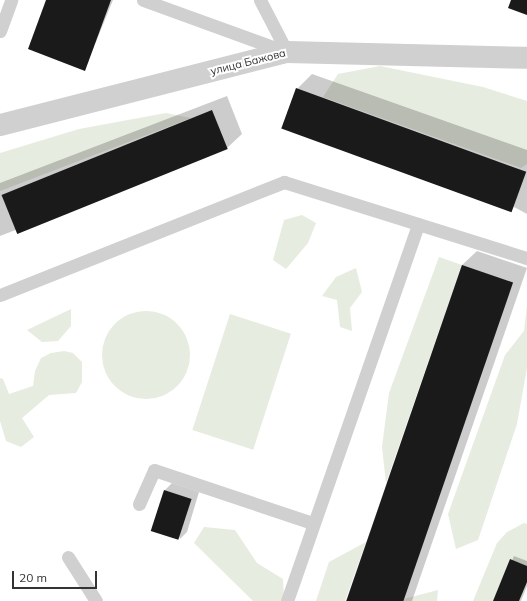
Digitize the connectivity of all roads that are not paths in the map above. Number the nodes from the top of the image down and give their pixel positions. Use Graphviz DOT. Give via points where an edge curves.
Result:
graph roads {
  1 [pos="11,0"];
  2 [pos="143,0"];
  3 [pos="260,0"];
  4 [pos="1,26"];
  5 [pos="287,52"];
  6 [pos="527,58"];
  7 [pos="0,125"];
  8 [pos="418,224"];
  9 [pos="527,258"];
  10 [pos="0,295"];
  11 [pos="139,504"];
  12 [pos="312,523"];
  13 [pos="68,557"];
  14 [pos="96,601"];
  15 [pos="287,601"];
  1 -- 4 [label="lane"];
  2 -- 5 [label="lane"];
  3 -- 5 [label="lane"];
  5 -- 6 [label="street, улица Бажова"];
  5 -- 7 [label="street, улица Бажова"];
  8 -- 9 [label="lane"];
  8 -- 10 [label="lane" via="284,182"];
  8 -- 12 [label="lane"];
  11 -- 12 [label="lane" via="154,470"];
  12 -- 15 [label="lane"];
  13 -- 14 [label="lane"];
}
